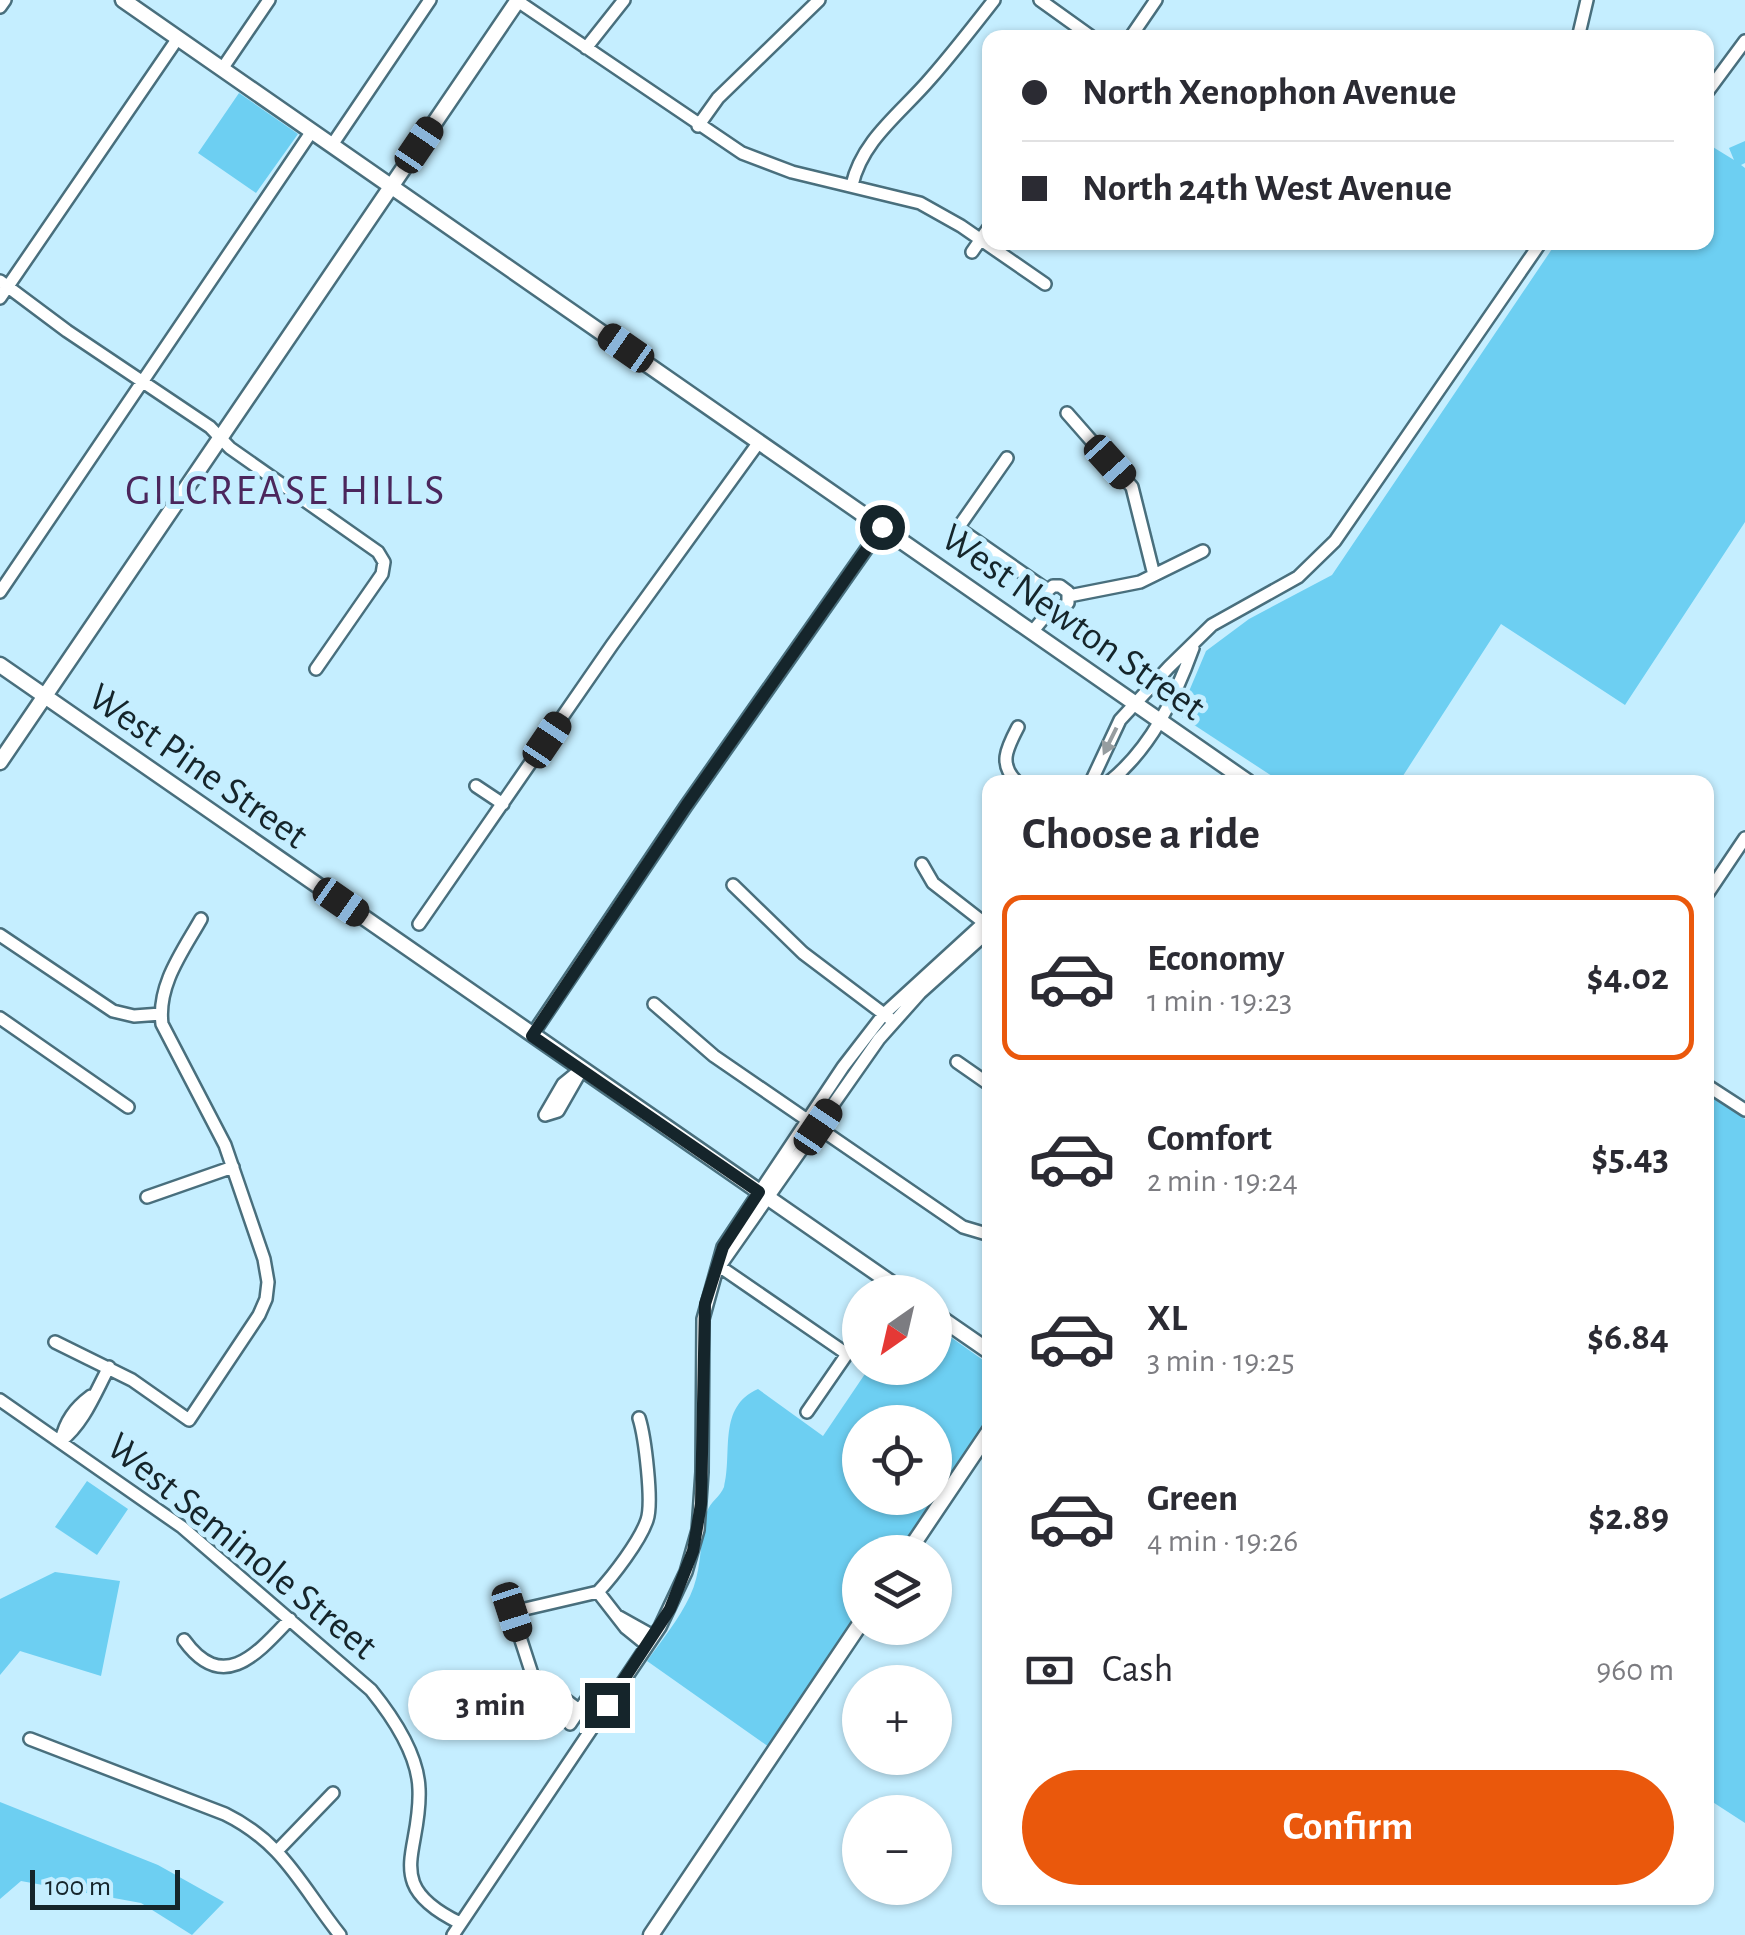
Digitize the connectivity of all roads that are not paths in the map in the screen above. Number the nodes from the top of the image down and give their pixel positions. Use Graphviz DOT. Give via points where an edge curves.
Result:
graph roads {
  1 [pos="5,0"];
  2 [pos="123,0"];
  3 [pos="269,0"];
  4 [pos="430,0"];
  5 [pos="518,0"];
  6 [pos="624,0"];
  7 [pos="819,0"];
  8 [pos="994,0"];
  9 [pos="1040,0"];
  10 [pos="1156,0"];
  11 [pos="1587,0"];
  12 [pos="0,8"];
  13 [pos="1082,30"];
  14 [pos="1135,30"];
  15 [pos="1580,30"];
  16 [pos="178,38"];
  17 [pos="1745,41"];
  18 [pos="586,48"];
  19 [pos="222,69"];
  20 [pos="1714,83"];
  21 [pos="698,126"];
  22 [pos="312,131"];
  23 [pos="332,145"];
  24 [pos="852,185"];
  25 [pos="391,186"];
  26 [pos="982,236"];
  27 [pos="980,239"];
  28 [pos="996,250"];
  29 [pos="1535,250"];
  30 [pos="972,252"];
  31 [pos="4,284"];
  32 [pos="1045,284"];
  33 [pos="0,298"];
  34 [pos="142,382"];
  35 [pos="1067,414"];
  36 [pos="219,436"];
  37 [pos="759,442"];
  38 [pos="1007,458"];
  39 [pos="882,527"];
  40 [pos="1204,551"];
  41 [pos="1154,575"];
  42 [pos="1047,590"];
  43 [pos="0,592"];
  44 [pos="1069,596"];
  45 [pos="1052,608"];
  46 [pos="1032,632"];
  47 [pos="1194,644"];
  48 [pos="0,666"];
  49 [pos="316,669"];
  50 [pos="45,697"];
  51 [pos="1134,703"];
  52 [pos="1160,721"];
  53 [pos="1018,727"];
  54 [pos="0,762"];
  55 [pos="1012,775"];
  56 [pos="1097,775"];
  57 [pos="1117,775"];
  58 [pos="1238,775"];
  59 [pos="476,786"];
  60 [pos="503,804"];
  61 [pos="1745,838"];
  62 [pos="922,864"];
  63 [pos="1714,884"];
  64 [pos="733,885"];
  65 [pos="201,919"];
  66 [pos="982,919"];
  67 [pos="418,924"];
  68 [pos="982,931"];
  69 [pos="0,935"];
  70 [pos="654,1004"];
  71 [pos="161,1014"];
  72 [pos="889,1017"];
  73 [pos="0,1018"];
  74 [pos="532,1036"];
  75 [pos="957,1062"];
  76 [pos="982,1079"];
  77 [pos="1714,1090"];
  78 [pos="128,1107"];
  79 [pos="1745,1110"];
  80 [pos="813,1124"];
  81 [pos="233,1168"];
  82 [pos="764,1196"];
  83 [pos="148,1198"];
  84 [pos="982,1233"];
  85 [pos="719,1266"];
  86 [pos="879,1275"];
  87 [pos="952,1326"];
  88 [pos="56,1342"];
  89 [pos="982,1346"];
  90 [pos="109,1367"];
  91 [pos="0,1400"];
  92 [pos="806,1412"];
  93 [pos="640,1418"];
  94 [pos="61,1442"];
  95 [pos="982,1442"];
  96 [pos="919,1535"];
  97 [pos="598,1592"];
  98 [pos="506,1594"];
  99 [pos="512,1612"];
  100 [pos="290,1619"];
  101 [pos="184,1640"];
  102 [pos="650,1640"];
  103 [pos="846,1645"];
  104 [pos="589,1696"];
  105 [pos="580,1710"];
  106 [pos="570,1724"];
  107 [pos="30,1738"];
  108 [pos="332,1793"];
  109 [pos="278,1850"];
  110 [pos="460,1923"];
  111 [pos="340,1935"];
  112 [pos="453,1935"];
  113 [pos="651,1935"];
  1 -- 12 [label="street"];
  2 -- 16 [label="street, West Newton Street"];
  3 -- 19 [label="street"];
  4 -- 23 [label="street"];
  5 -- 18 [label="street"];
  5 -- 25 [label="street"];
  6 -- 18 [label="street"];
  7 -- 21 [label="street"];
  8 -- 24 [label="street" via="871,143"];
  9 -- 13 [label="street"];
  10 -- 14 [label="street"];
  11 -- 15 [label="street"];
  16 -- 19 [label="street, West Newton Street"];
  16 -- 31 [label="street"];
  17 -- 20 [label="street"];
  18 -- 21 [label="street"];
  19 -- 22 [label="street, West Newton Street"];
  21 -- 24 [label="street" via="779,168"];
  22 -- 23 [label="street, West Newton Street"];
  22 -- 34 [label="street"];
  23 -- 25 [label="street, West Newton Street"];
  24 -- 27 [label="street" via="920,203"];
  25 -- 36 [label="street"];
  25 -- 37 [label="street, West Newton Street"];
  26 -- 27 [label="street"];
  27 -- 30 [label="street"];
  28 -- 32 [label="street"];
  29 -- 47 [label="street" via="1335,541 1298,577 1212,625"];
  31 -- 33 [label="street"];
  31 -- 34 [label="street"];
  34 -- 36 [label="street"];
  34 -- 43 [label="street"];
  35 -- 41 [label="street" via="1132,487"];
  36 -- 49 [label="street" via="370,544 384,562"];
  36 -- 50 [label="street"];
  37 -- 39 [label="street, West Newton Street"];
  37 -- 60 [label="street"];
  38 -- 42 [label="street" via="958,528"];
  39 -- 46 [label="street, West Newton Street"];
  39 -- 74 [label="street"];
  40 -- 41 [label="street"];
  41 -- 44 [label="street"];
  42 -- 44 [label="street" via="1060,586"];
  42 -- 45 [label="street"];
  44 -- 45 [label="street" via="1064,606"];
  45 -- 46 [label="street"];
  46 -- 51 [label="street, West Newton Street"];
  47 -- 51 [label="street"];
  47 -- 52 [label="street"];
  48 -- 50 [label="street, West Pine Street"];
  50 -- 54 [label="street"];
  50 -- 74 [label="street, West Pine Street"];
  51 -- 52 [label="street, West Newton Street"];
  51 -- 56 [label="street, one-way"];
  52 -- 57 [label="street"];
  52 -- 58 [label="street, West Newton Street"];
  53 -- 55 [label="street" via="1004,764"];
  59 -- 60 [label="street"];
  60 -- 67 [label="street"];
  61 -- 63 [label="street"];
  62 -- 66 [label="street" via="933,883"];
  64 -- 72 [label="street" via="803,952"];
  65 -- 71 [label="street" via="166,984"];
  68 -- 72 [label="street"];
  69 -- 71 [label="street" via="113,1011"];
  70 -- 80 [label="street"];
  71 -- 81 [label="street"];
  72 -- 80 [label="street"];
  73 -- 78 [label="street"];
  74 -- 82 [label="street, West Pine Street"];
  75 -- 76 [label="street"];
  77 -- 79 [label="street"];
  80 -- 82 [label="street"];
  80 -- 84 [label="street" via="963,1228"];
  81 -- 83 [label="street"];
  81 -- 90 [label="street" via="267,1270 266,1300 189,1420"];
  82 -- 85 [label="street" via="723,1247"];
  82 -- 86 [label="street, West Pine Street"];
  85 -- 92 [label="street" via="847,1354"];
  85 -- 102 [label="street" via="703,1319 698,1530 679,1590"];
  87 -- 89 [label="street"];
  88 -- 90 [label="street"];
  90 -- 94 [label="street" via="64,1426"];
  91 -- 94 [label="street, West Seminole Street"];
  93 -- 97 [label="street" via="648,1516"];
  94 -- 100 [label="street, West Seminole Street" via="182,1526"];
  95 -- 96 [label="street"];
  97 -- 99 [label="street"];
  97 -- 102 [label="street" via="626,1628"];
  98 -- 99 [label="street"];
  99 -- 105 [label="street" via="535,1678"];
  100 -- 101 [label="street" via="238,1664 203,1661"];
  100 -- 110 [label="street, West Seminole Street" via="362,1681 393,1720 419,1786 409,1862 413,1880 432,1905"];
  102 -- 110 [label="street"];
  103 -- 113 [label="street"];
  104 -- 105 [label="street"];
  105 -- 106 [label="street"];
  107 -- 109 [label="street" via="225,1814"];
  108 -- 109 [label="street"];
  109 -- 111 [label="street"];
  110 -- 112 [label="street"];
}
